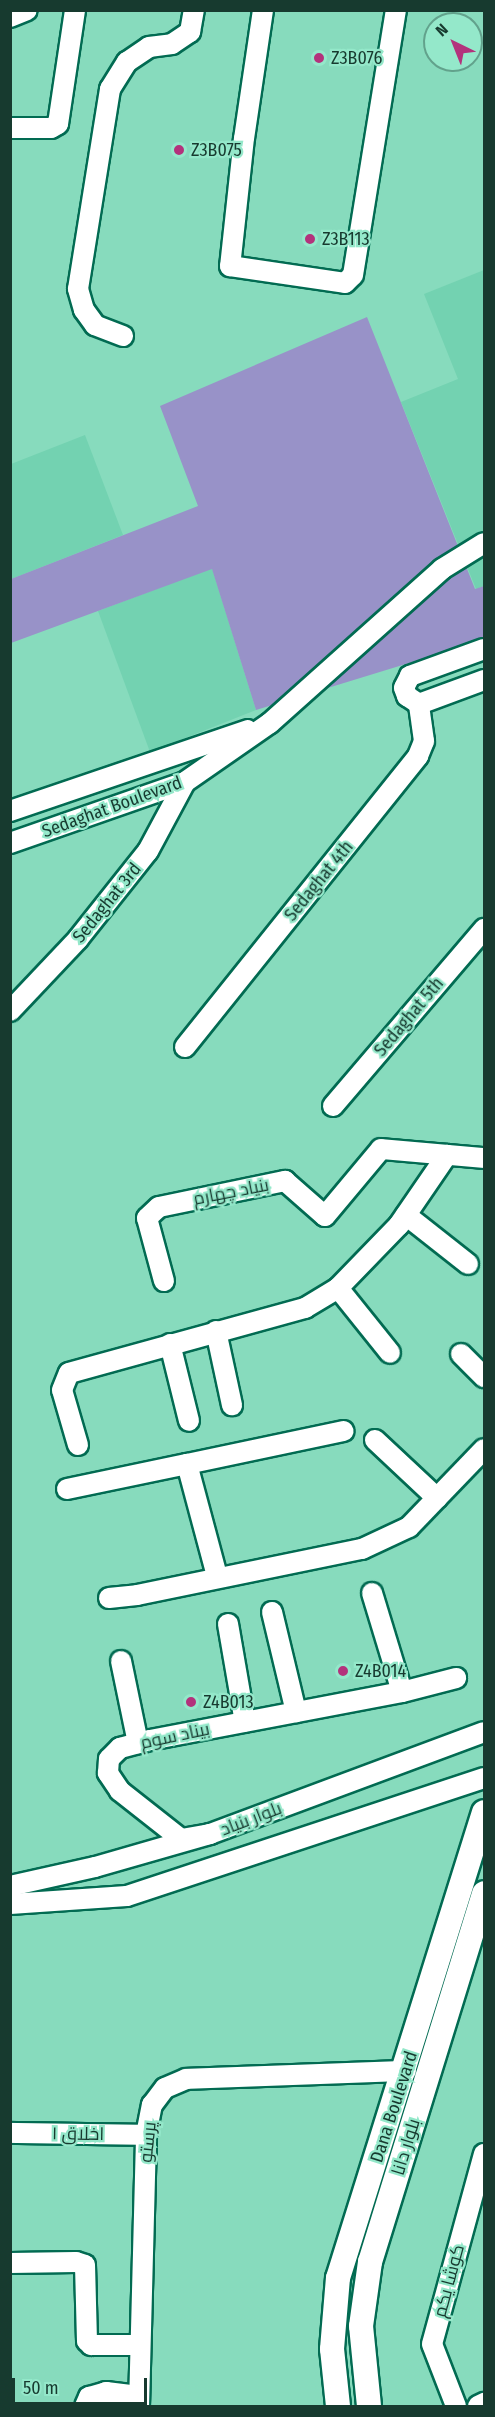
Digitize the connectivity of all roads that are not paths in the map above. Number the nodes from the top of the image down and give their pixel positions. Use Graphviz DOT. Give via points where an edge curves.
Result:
graph roads {
  1 [pos="27,10"];
  2 [pos="75,10"];
  3 [pos="194,10"];
  4 [pos="263,10"];
  5 [pos="396,10"];
  6 [pos="10,17"];
  7 [pos="10,128"];
  8 [pos="123,336"];
  9 [pos="479,550"];
  10 [pos="484,649"];
  11 [pos="484,680"];
  12 [pos="419,704"];
  13 [pos="270,723"];
  14 [pos="185,782"];
  15 [pos="10,811"];
  16 [pos="10,843"];
  17 [pos="484,929"];
  18 [pos="10,1011"];
  19 [pos="185,1047"];
  20 [pos="333,1106"];
  21 [pos="447,1155"];
  22 [pos="484,1158"];
  23 [pos="406,1215"];
  24 [pos="468,1264"];
  25 [pos="164,1281"];
  26 [pos="338,1288"];
  27 [pos="216,1331"];
  28 [pos="170,1344"];
  29 [pos="390,1353"];
  30 [pos="461,1354"];
  31 [pos="484,1377"];
  32 [pos="232,1405"];
  33 [pos="189,1420"];
  34 [pos="344,1431"];
  35 [pos="375,1440"];
  36 [pos="78,1445"];
  37 [pos="484,1449"];
  38 [pos="188,1464"];
  39 [pos="67,1489"];
  40 [pos="437,1498"];
  41 [pos="217,1576"];
  42 [pos="372,1593"];
  43 [pos="109,1598"];
  44 [pos="272,1612"];
  45 [pos="228,1624"];
  46 [pos="121,1661"];
  47 [pos="456,1678"];
  48 [pos="402,1692"];
  49 [pos="296,1712"];
  50 [pos="245,1722"];
  51 [pos="484,1732"];
  52 [pos="138,1743"];
  53 [pos="484,1778"];
  54 [pos="484,1812"];
  55 [pos="210,1834"];
  56 [pos="10,1886"];
  57 [pos="484,1893"];
  58 [pos="10,1905"];
  59 [pos="406,2071"];
  60 [pos="10,2133"];
  61 [pos="146,2135"];
  62 [pos="484,2154"];
  63 [pos="10,2263"];
  64 [pos="140,2344"];
  65 [pos="139,2401"];
  66 [pos="484,2403"];
  67 [pos="85,2406"];
  68 [pos="338,2406"];
  69 [pos="369,2406"];
  70 [pos="456,2406"];
  71 [pos="478,2406"];
  1 -- 6 [label="street"];
  2 -- 7 [label="street" via="58,124 51,128"];
  3 -- 8 [label="street" via="190,32 172,44 149,47 127,62 110,88 78,289 84,310 95,325"];
  4 -- 5 [label="street" via="243,138 230,266 345,283 353,275"];
  9 -- 13 [label="street, Sedaghat Boulevard" via="406,600"];
  10 -- 12 [label="street" via="410,676 404,688 407,696"];
  11 -- 12 [label="street"];
  12 -- 19 [label="street, Sedaghat 4th" via="424,741 418,756"];
  13 -- 14 [label="street, Sedaghat Boulevard"];
  13 -- 15 [label="street, Sedaghat Boulevard"];
  14 -- 16 [label="street, Sedaghat Boulevard"];
  14 -- 18 [label="street, Sedaghat 3rd" via="148,851 78,939"];
  17 -- 20 [label="street, Sedaghat 5th"];
  21 -- 22 [label="street, بنیاد چهارم"];
  21 -- 23 [label="street"];
  21 -- 25 [label="street, بنیاد چهارم" via="381,1149 326,1216 285,1181 159,1208 147,1218"];
  23 -- 24 [label="street"];
  23 -- 26 [label="street"];
  26 -- 27 [label="street" via="305,1308"];
  26 -- 29 [label="street"];
  27 -- 28 [label="street"];
  27 -- 32 [label="street"];
  28 -- 33 [label="street"];
  28 -- 36 [label="street" via="69,1373 62,1390"];
  30 -- 31 [label="street"];
  34 -- 38 [label="street"];
  35 -- 40 [label="street"];
  37 -- 40 [label="street"];
  38 -- 39 [label="street"];
  38 -- 41 [label="street"];
  40 -- 41 [label="street" via="409,1527 362,1549"];
  41 -- 43 [label="street"];
  42 -- 48 [label="street"];
  44 -- 49 [label="street"];
  45 -- 50 [label="street"];
  46 -- 52 [label="street"];
  47 -- 48 [label="street, بیناد سوم"];
  48 -- 49 [label="street, بیناد سوم"];
  49 -- 50 [label="street, بیناد سوم"];
  50 -- 52 [label="street, بیناد سوم"];
  51 -- 55 [label="street, بلوار بنیاد"];
  52 -- 55 [label="street, بیناد سوم" via="120,1748 109,1759 108,1773 120,1791 181,1839"];
  53 -- 58 [label="street, بلوار بنیاد" via="127,1896"];
  54 -- 59 [label="street, Dana Boulevard"];
  55 -- 56 [label="street, بلوار بنیاد" via="95,1867"];
  57 -- 69 [label="street, بلوار دانا" via="370,2262 361,2326"];
  59 -- 61 [label="street, پرستو" via="186,2079 165,2088 152,2105"];
  59 -- 68 [label="street, Dana Boulevard" via="338,2278 332,2349"];
  60 -- 61 [label="street, اخلاق ۱"];
  61 -- 64 [label="street, پرستو"];
  62 -- 70 [label="street, کوشا یکم" via="432,2344"];
  63 -- 64 [label="street" via="85,2265 87,2341 91,2345"];
  64 -- 65 [label="street, پرستو"];
  65 -- 67 [label="street" via="106,2392 89,2397"];
  66 -- 71 [label="street"];
}
